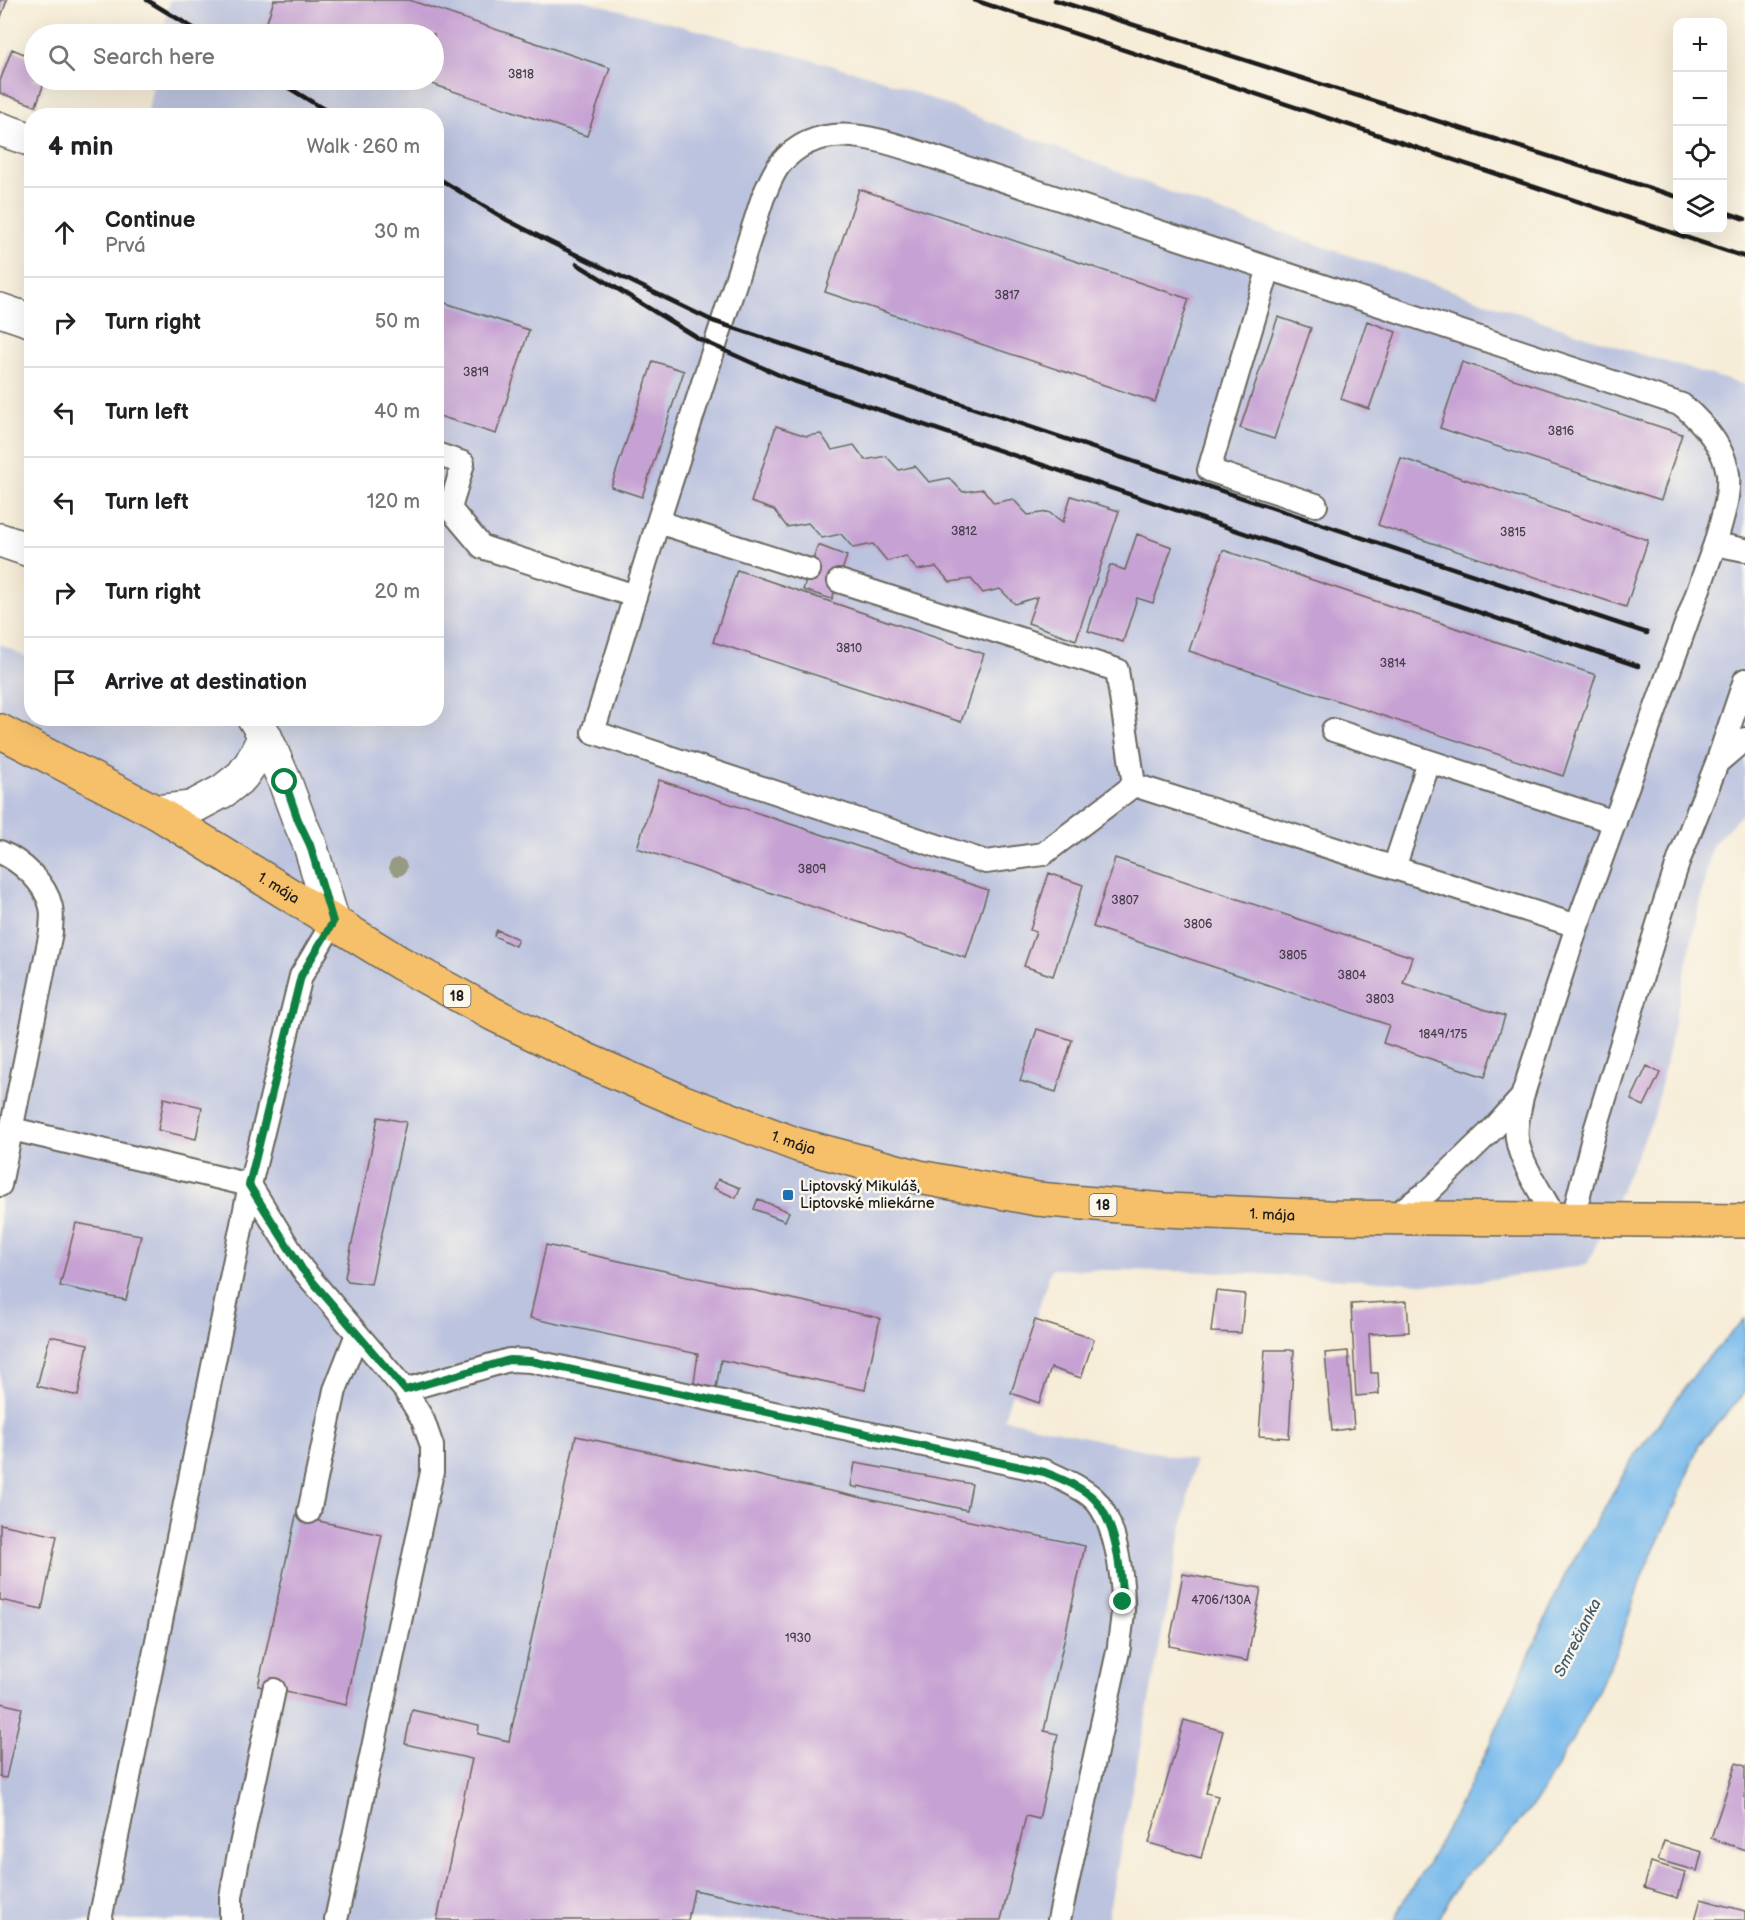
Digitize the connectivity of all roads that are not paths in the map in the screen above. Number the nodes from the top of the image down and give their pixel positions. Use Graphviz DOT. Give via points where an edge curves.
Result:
graph roads {
  1 [pos="0,129"];
  2 [pos="24,137"];
  3 [pos="1269,268"];
  4 [pos="0,310"];
  5 [pos="24,318"];
  6 [pos="444,457"];
  7 [pos="1316,505"];
  8 [pos="658,522"];
  9 [pos="0,540"];
  10 [pos="1715,544"];
  11 [pos="24,548"];
  12 [pos="1745,550"];
  13 [pos="809,570"];
  14 [pos="839,581"];
  15 [pos="635,596"];
  16 [pos="1745,680"];
  17 [pos="259,727"];
  18 [pos="1333,730"];
  19 [pos="0,731"];
  20 [pos="1745,739"];
  21 [pos="1430,762"];
  22 [pos="1717,763"];
  23 [pos="1134,785"];
  24 [pos="156,812"];
  25 [pos="1615,822"];
  26 [pos="0,852"];
  27 [pos="1394,868"];
  28 [pos="333,922"];
  29 [pos="1577,926"];
  30 [pos="1522,1097"];
  31 [pos="12,1129"];
  32 [pos="0,1185"];
  33 [pos="249,1185"];
  34 [pos="1392,1217"];
  35 [pos="1564,1218"];
  36 [pos="1745,1221"];
  37 [pos="357,1334"];
  38 [pos="405,1390"];
  39 [pos="309,1512"];
  40 [pos="274,1690"];
  41 [pos="100,1920"];
  42 [pos="231,1920"];
  43 [pos="336,1920"];
  44 [pos="1059,1920"];
  1 -- 2 [label="street"];
  3 -- 7 [label="lane" via="1209,470"];
  3 -- 8 [label="lane" via="887,142 864,136 824,137 807,144 780,165 763,198"];
  3 -- 10 [label="lane" via="1682,405 1711,434 1728,474"];
  4 -- 5 [label="street"];
  6 -- 15 [label="lane" via="463,463 450,509 482,547"];
  8 -- 13 [label="lane"];
  8 -- 15 [label="lane"];
  9 -- 11 [label="street"];
  10 -- 12 [label="lane"];
  10 -- 25 [label="lane"];
  14 -- 23 [label="lane" via="1118,670"];
  15 -- 23 [label="lane" via="593,732 986,862 1043,854"];
  16 -- 22 [label="lane"];
  17 -- 24 [label="street" via="252,762 242,776 191,808"];
  17 -- 28 [label="street" via="310,845"];
  18 -- 21 [label="lane"];
  19 -- 24 [label="main road, 1. mája / 18"];
  20 -- 22 [label="lane"];
  21 -- 25 [label="lane"];
  21 -- 27 [label="lane"];
  22 -- 35 [label="lane" via="1680,857"];
  23 -- 27 [label="lane"];
  24 -- 28 [label="main road, 1. mája / 18"];
  25 -- 29 [label="lane"];
  26 -- 31 [label="lane" via="16,859 39,882 51,907 51,932"];
  27 -- 29 [label="lane"];
  28 -- 33 [label="lane" via="301,976"];
  28 -- 34 [label="main road, 1. mája / 18" via="448,991 587,1060 798,1145 919,1177 1037,1199 1177,1210"];
  29 -- 30 [label="lane"];
  30 -- 34 [label="lane" via="1429,1191"];
  30 -- 35 [label="lane" via="1517,1138 1528,1171"];
  31 -- 32 [label="lane"];
  31 -- 33 [label="lane"];
  33 -- 37 [label="lane" via="302,1269"];
  33 -- 41 [label="lane"];
  34 -- 35 [label="main road, 1. mája / 18"];
  35 -- 36 [label="main road, 1. mája / 18"];
  37 -- 38 [label="lane"];
  37 -- 39 [label="lane" via="335,1390"];
  38 -- 43 [label="lane" via="423,1420 432,1446 432,1472"];
  38 -- 44 [label="lane" via="509,1360 531,1361 1044,1472 1069,1482 1096,1501 1116,1549 1123,1602 1119,1647"];
  40 -- 42 [label="lane" via="238,1859"];
}
